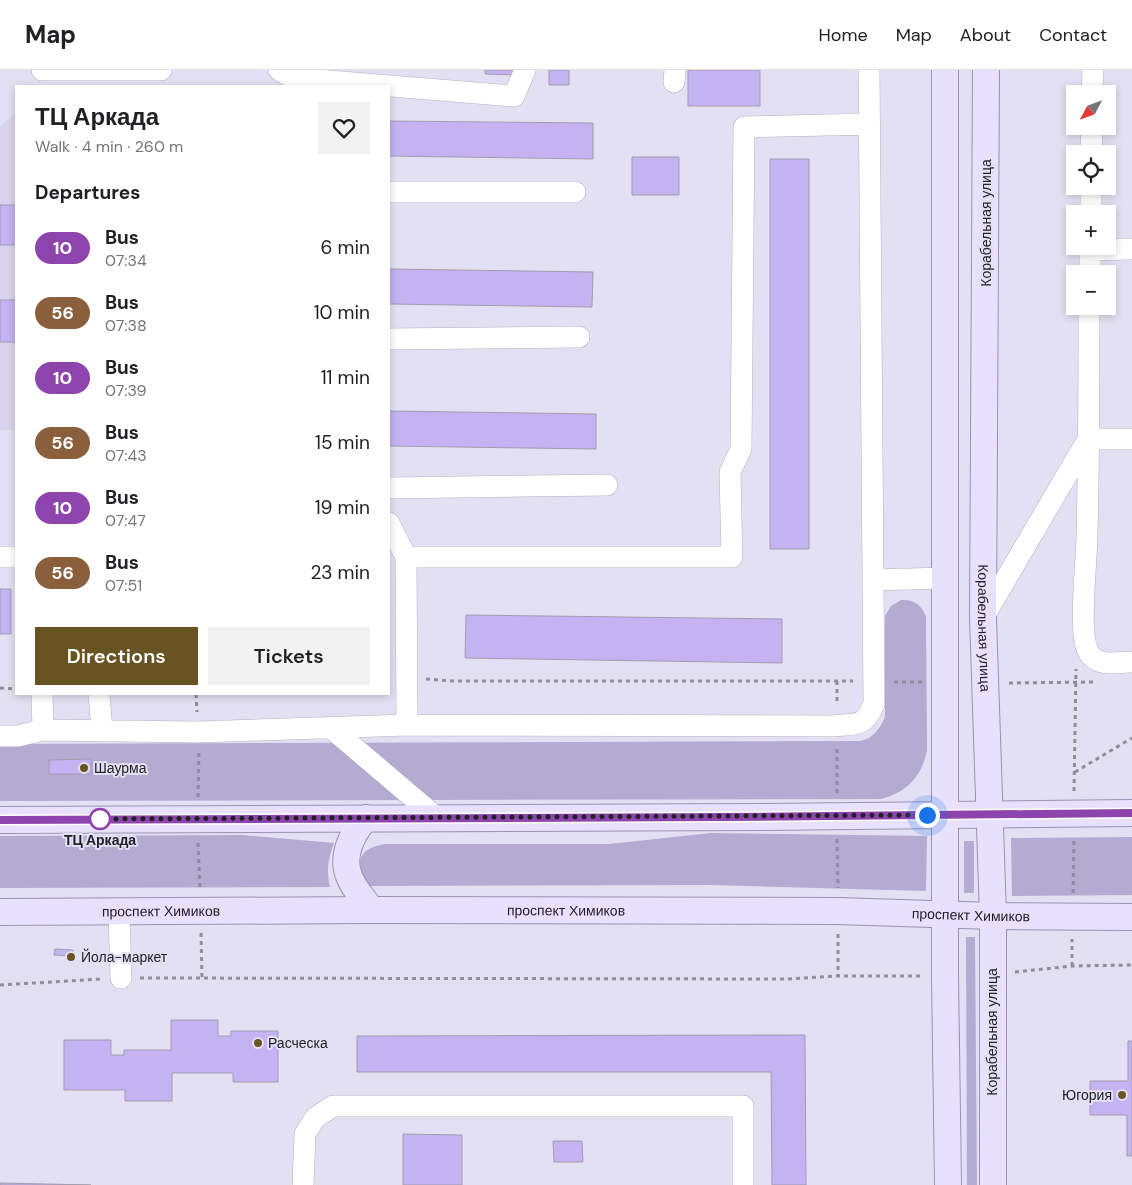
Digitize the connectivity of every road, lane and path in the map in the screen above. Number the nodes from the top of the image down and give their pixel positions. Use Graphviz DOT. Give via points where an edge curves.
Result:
graph roads {
  1 [pos="42,70"];
  2 [pos="161,70"];
  3 [pos="279,70"];
  4 [pos="525,70"];
  5 [pos="869,70"];
  6 [pos="945,70"];
  7 [pos="986,70"];
  8 [pos="1093,70"];
  9 [pos="379,85"];
  10 [pos="1092,85"];
  11 [pos="390,86"];
  12 [pos="870,124"];
  13 [pos="390,192"];
  14 [pos="575,192"];
  15 [pos="1116,249"];
  16 [pos="1132,250"];
  17 [pos="1090,315"];
  18 [pos="579,337"];
  19 [pos="390,339"];
  20 [pos="1088,439"];
  21 [pos="1132,440"];
  22 [pos="607,485"];
  23 [pos="390,488"];
  24 [pos="390,525"];
  25 [pos="0,557"];
  26 [pos="15,557"];
  27 [pos="406,557"];
  28 [pos="945,578"];
  29 [pos="873,580"];
  30 [pos="983,618"];
  31 [pos="1132,662"];
  32 [pos="406,677"];
  33 [pos="837,681"];
  34 [pos="0,688"];
  35 [pos="15,689"];
  36 [pos="42,695"];
  37 [pos="99,695"];
  38 [pos="407,725"];
  39 [pos="330,727"];
  40 [pos="43,730"];
  41 [pos="102,731"];
  42 [pos="9,736"];
  43 [pos="1132,738"];
  44 [pos="0,749"];
  45 [pos="1074,772"];
  46 [pos="1132,813"];
  47 [pos="945,814"];
  48 [pos="988,814"];
  49 [pos="366,818"];
  50 [pos="437,818"];
  51 [pos="0,820"];
  52 [pos="371,910"];
  53 [pos="0,912"];
  54 [pos="119,912"];
  55 [pos="945,914"];
  56 [pos="992,916"];
  57 [pos="1132,916"];
  58 [pos="1072,966"];
  59 [pos="1132,966"];
  60 [pos="121,978"];
  61 [pos="788,979"];
  62 [pos="0,985"];
  63 [pos="303,1185"];
  64 [pos="743,1185"];
  65 [pos="948,1185"];
  66 [pos="993,1185"];
  1 -- 2 [label="lane"];
  3 -- 9 [label="lane" via="293,78"];
  4 -- 11 [label="lane" via="514,96"];
  5 -- 12 [label="lane"];
  6 -- 28 [label="main road"];
  7 -- 30 [label="main road, Корабельная улица"];
  8 -- 10 [label="lane"];
  12 -- 27 [label="lane" via="744,127 742,449 730,472 732,557"];
  12 -- 29 [label="lane"];
  13 -- 14 [label="lane"];
  15 -- 16 [label="lane"];
  17 -- 20 [label="lane"];
  18 -- 19 [label="lane"];
  20 -- 21 [label="lane"];
  20 -- 30 [label="lane"];
  20 -- 31 [label="lane" via="1084,641 1088,653 1102,663"];
  22 -- 23 [label="lane"];
  24 -- 27 [label="lane"];
  25 -- 26 [label="lane"];
  27 -- 32 [label="lane"];
  28 -- 29 [label="lane"];
  28 -- 47 [label="main road"];
  29 -- 38 [label="lane" via="874,704 869,716 860,723 848,726"];
  30 -- 48 [label="main road, Корабельная улица"];
  32 -- 33 [label="path" via="454,681"];
  32 -- 38 [label="lane"];
  34 -- 35 [label="path"];
  36 -- 40 [label="lane"];
  37 -- 41 [label="lane"];
  38 -- 39 [label="lane"];
  39 -- 41 [label="lane" via="198,732"];
  39 -- 50 [label="lane"];
  40 -- 41 [label="lane"];
  40 -- 42 [label="lane"];
  42 -- 44 [label="lane"];
  43 -- 45 [label="path"];
  46 -- 48 [label="main road"];
  47 -- 48 [label="main road"];
  47 -- 50 [label="main road"];
  47 -- 55 [label="main road"];
  48 -- 56 [label="main road, Корабельная улица"];
  49 -- 50 [label="main road"];
  49 -- 51 [label="main road"];
  49 -- 52 [label="main road" via="356,829 348,848 346,866 349,877"];
  52 -- 54 [label="main road, проспект Химиков"];
  52 -- 55 [label="main road, проспект Химиков"];
  53 -- 54 [label="main road, проспект Химиков"];
  54 -- 60 [label="lane"];
  55 -- 56 [label="main road, проспект Химиков"];
  55 -- 65 [label="main road"];
  56 -- 57 [label="main road, проспект Химиков"];
  56 -- 66 [label="main road, Корабельная улица"];
  58 -- 59 [label="path"];
  60 -- 61 [label="path"];
  60 -- 62 [label="path"];
  63 -- 64 [label="lane" via="305,1134 315,1118 333,1106 743,1106"];
}
